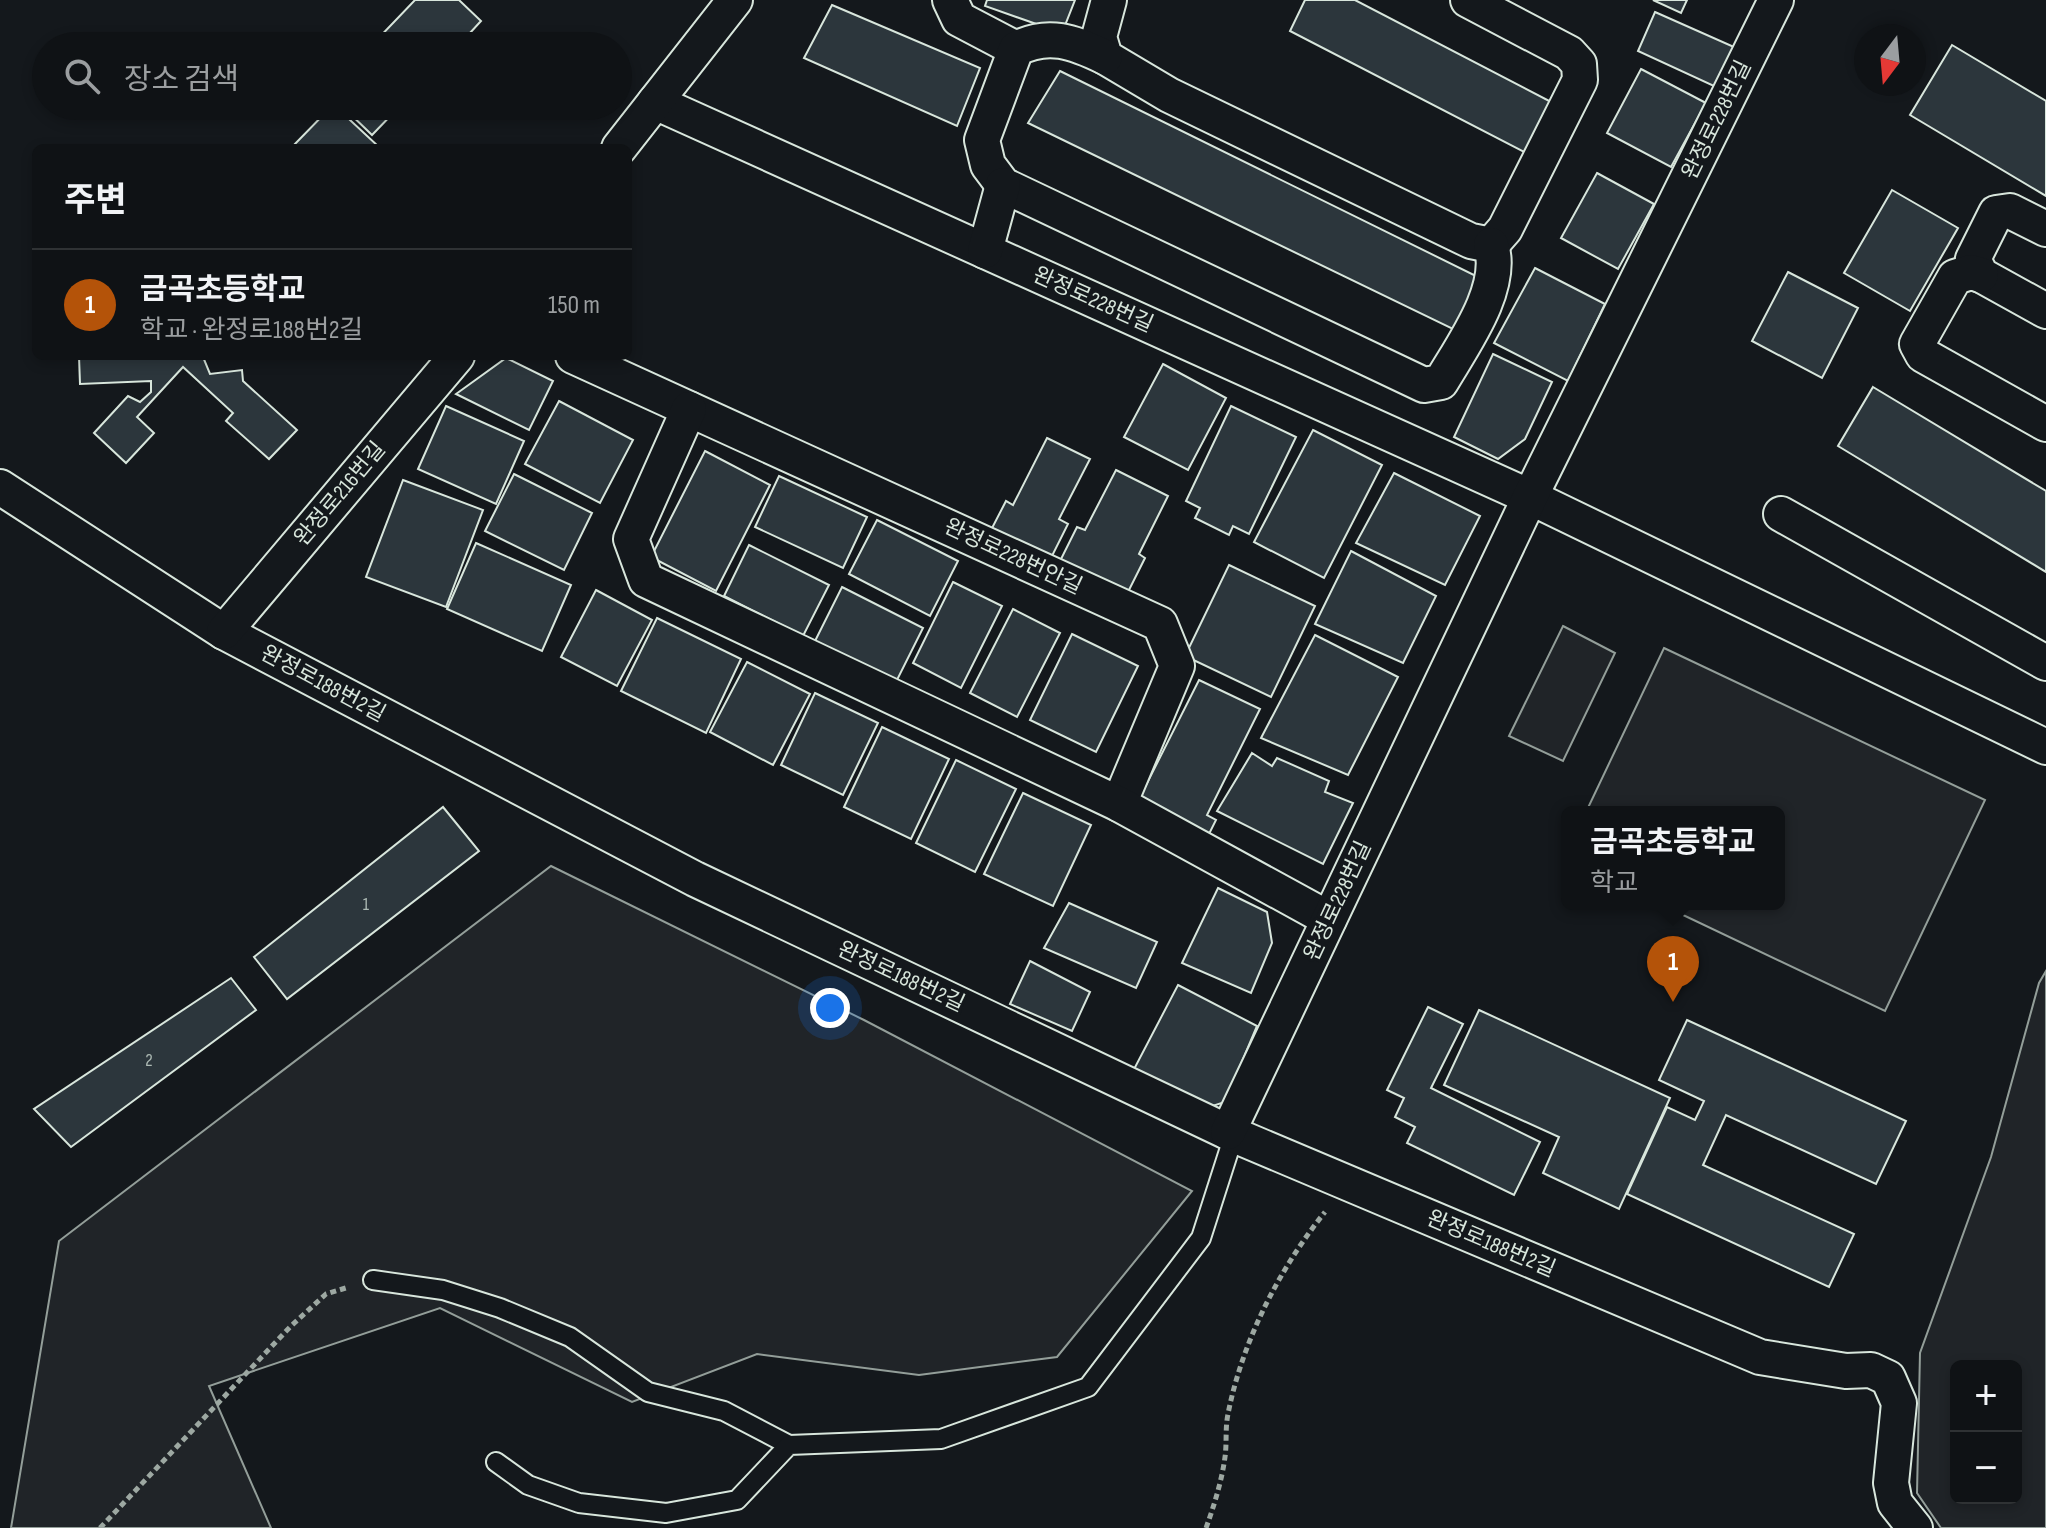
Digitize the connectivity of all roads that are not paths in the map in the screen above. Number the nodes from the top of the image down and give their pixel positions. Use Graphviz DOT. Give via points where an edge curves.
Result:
graph roads {
  1 [pos="735,0"];
  2 [pos="950,0"];
  3 [pos="1109,0"];
  4 [pos="1468,0"];
  5 [pos="1776,0"];
  6 [pos="1016,49"];
  7 [pos="1105,57"];
  8 [pos="655,102"];
  9 [pos="622,144"];
  10 [pos="1003,185"];
  11 [pos="2046,229"];
  12 [pos="1491,245"];
  13 [pos="985,251"];
  14 [pos="1981,275"];
  15 [pos="2046,311"];
  16 [pos="454,360"];
  17 [pos="582,360"];
  18 [pos="689,409"];
  19 [pos="2046,424"];
  20 [pos="0,487"];
  21 [pos="1530,497"];
  22 [pos="1781,514"];
  23 [pos="224,632"];
  24 [pos="2046,663"];
  25 [pos="2046,747"];
  26 [pos="1119,804"];
  27 [pos="1329,919"];
  28 [pos="1231,1134"];
  29 [pos="373,1280"];
  30 [pos="789,1445"];
  31 [pos="496,1462"];
  32 [pos="1915,1528"];
  1 -- 8 [label="street"];
  2 -- 6 [label="street" via="959,19"];
  3 -- 7 [label="street" via="1099,37"];
  4 -- 12 [label="street" via="1569,53 1579,64 1580,80 1505,229"];
  5 -- 21 [label="street, 완정로228번길"];
  6 -- 7 [label="street" via="1033,40 1063,39"];
  6 -- 10 [label="street" via="982,140 988,165"];
  7 -- 12 [label="street" via="1169,95 1471,241"];
  8 -- 9 [label="street"];
  8 -- 13 [label="street, 완정로228번길"];
  10 -- 12 [label="street" via="1424,385 1441,382 1486,297 1495,260"];
  10 -- 13 [label="street"];
  11 -- 14 [label="street" via="2010,211 1996,213 1973,259"];
  13 -- 21 [label="street, 완정로228번길"];
  14 -- 15 [label="street"];
  14 -- 19 [label="street" via="1955,277 1917,344 1923,355"];
  16 -- 23 [label="street, 완정로216번길"];
  17 -- 18 [label="street, 완정로228번안길"];
  18 -- 26 [label="street" via="631,539 646,580"];
  18 -- 26 [label="street, 완정로228번안길" via="1160,624 1177,666"];
  20 -- 23 [label="street, 완정로188번2길"];
  21 -- 25 [label="street"];
  21 -- 27 [label="street, 완정로228번길"];
  22 -- 24 [label="street"];
  23 -- 28 [label="street, 완정로188번2길" via="695,879"];
  26 -- 27 [label="street"];
  27 -- 28 [label="street, 완정로228번길"];
  28 -- 30 [label="lane" via="1201,1238 1088,1387 941,1439"];
  28 -- 32 [label="street, 완정로188번2길" via="1760,1357 1871,1370 1888,1378 1899,1403 1891,1483 1895,1503"];
  29 -- 30 [label="lane" via="443,1290 500,1308 570,1337 648,1392 724,1411"];
  30 -- 31 [label="lane" via="737,1500 666,1513 579,1503 528,1485"];
}
